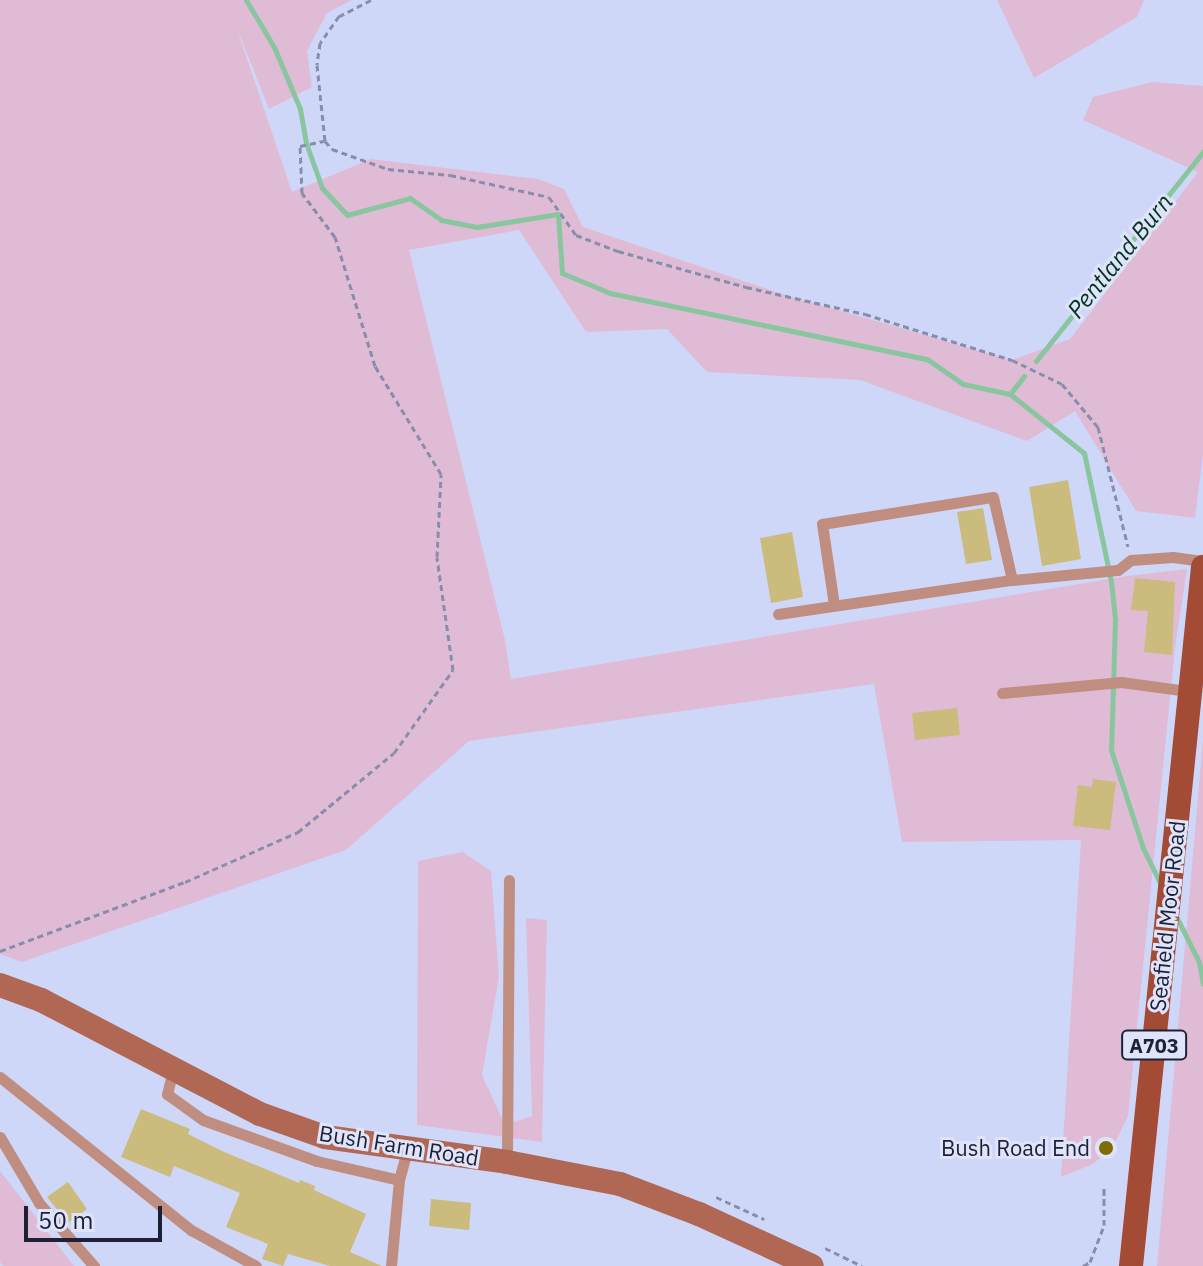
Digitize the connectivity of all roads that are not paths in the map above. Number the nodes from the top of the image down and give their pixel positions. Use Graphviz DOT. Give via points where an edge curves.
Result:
graph roads {
  1 [pos="1203,564"];
  2 [pos="1012,580"];
  3 [pos="834,605"];
  4 [pos="778,614"];
  5 [pos="1188,691"];
  6 [pos="1002,693"];
  7 [pos="509,880"];
  8 [pos="0,985"];
  9 [pos="173,1070"];
  10 [pos="0,1077"];
  11 [pos="0,1137"];
  12 [pos="407,1150"];
  13 [pos="507,1162"];
  14 [pos="399,1180"];
  15 [pos="817,1256"];
  16 [pos="1129,1262"];
  17 [pos="94,1266"];
  18 [pos="256,1266"];
  19 [pos="391,1266"];
  1 -- 2 [label="lane" via="1173,557 1131,560 1110,571"];
  1 -- 5 [label="main road, Seafield Moor Road / A703"];
  2 -- 3 [label="lane"];
  2 -- 3 [label="lane" via="993,497 822,524"];
  3 -- 4 [label="lane"];
  5 -- 6 [label="lane" via="1121,682"];
  5 -- 16 [label="main road, Seafield Moor Road / A703"];
  7 -- 13 [label="lane"];
  8 -- 9 [label="street, Bush Farm Road" via="41,1000"];
  9 -- 12 [label="street, Bush Farm Road" via="260,1114 325,1137"];
  9 -- 14 [label="lane" via="167,1094 203,1120 317,1161"];
  10 -- 18 [label="lane" via="191,1230"];
  11 -- 17 [label="lane" via="39,1203"];
  12 -- 13 [label="street, Bush Farm Road"];
  12 -- 14 [label="lane"];
  13 -- 15 [label="street, Bush Farm Road" via="620,1184"];
  14 -- 19 [label="lane"];
}
